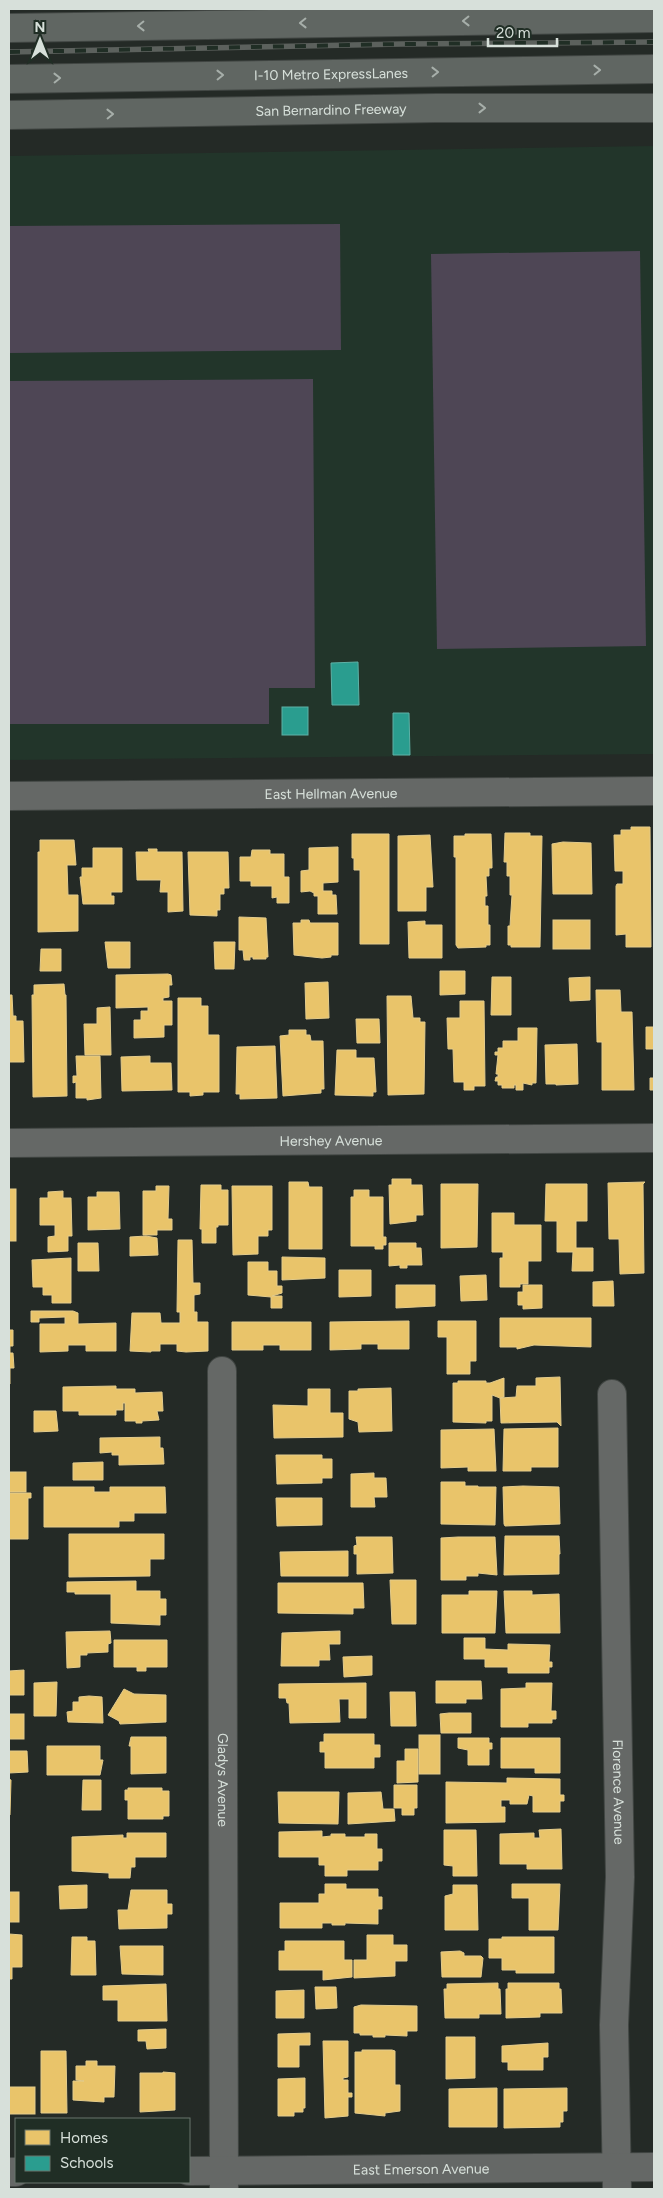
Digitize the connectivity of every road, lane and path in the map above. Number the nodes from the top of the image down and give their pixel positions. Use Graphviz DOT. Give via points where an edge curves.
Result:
graph roads {
  1 [pos="654,18"];
  2 [pos="9,28"];
  3 [pos="654,69"];
  4 [pos="9,78"];
  5 [pos="654,108"];
  6 [pos="9,115"];
  7 [pos="654,791"];
  8 [pos="9,796"];
  9 [pos="654,1138"];
  10 [pos="9,1143"];
  11 [pos="222,1371"];
  12 [pos="612,1394"];
  13 [pos="654,2167"];
  14 [pos="190,2171"];
  15 [pos="617,2178"];
  16 [pos="224,2180"];
  1 -- 2 [label="highway, one-way"];
  4 -- 3 [label="highway, I-10 Metro ExpressLanes, one-way"];
  6 -- 5 [label="highway, San Bernardino Freeway, one-way"];
  7 -- 8 [label="street, East Hellman Avenue"];
  9 -- 10 [label="street, Hershey Avenue"];
  11 -- 16 [label="street, Gladys Avenue"];
  12 -- 15 [label="street, Florence Avenue" via="620,1877 614,2025"];
  13 -- 15 [label="street, East Emerson Avenue"];
  14 -- 16 [label="street, East Emerson Avenue"];
  15 -- 16 [label="street, East Emerson Avenue"];
}
